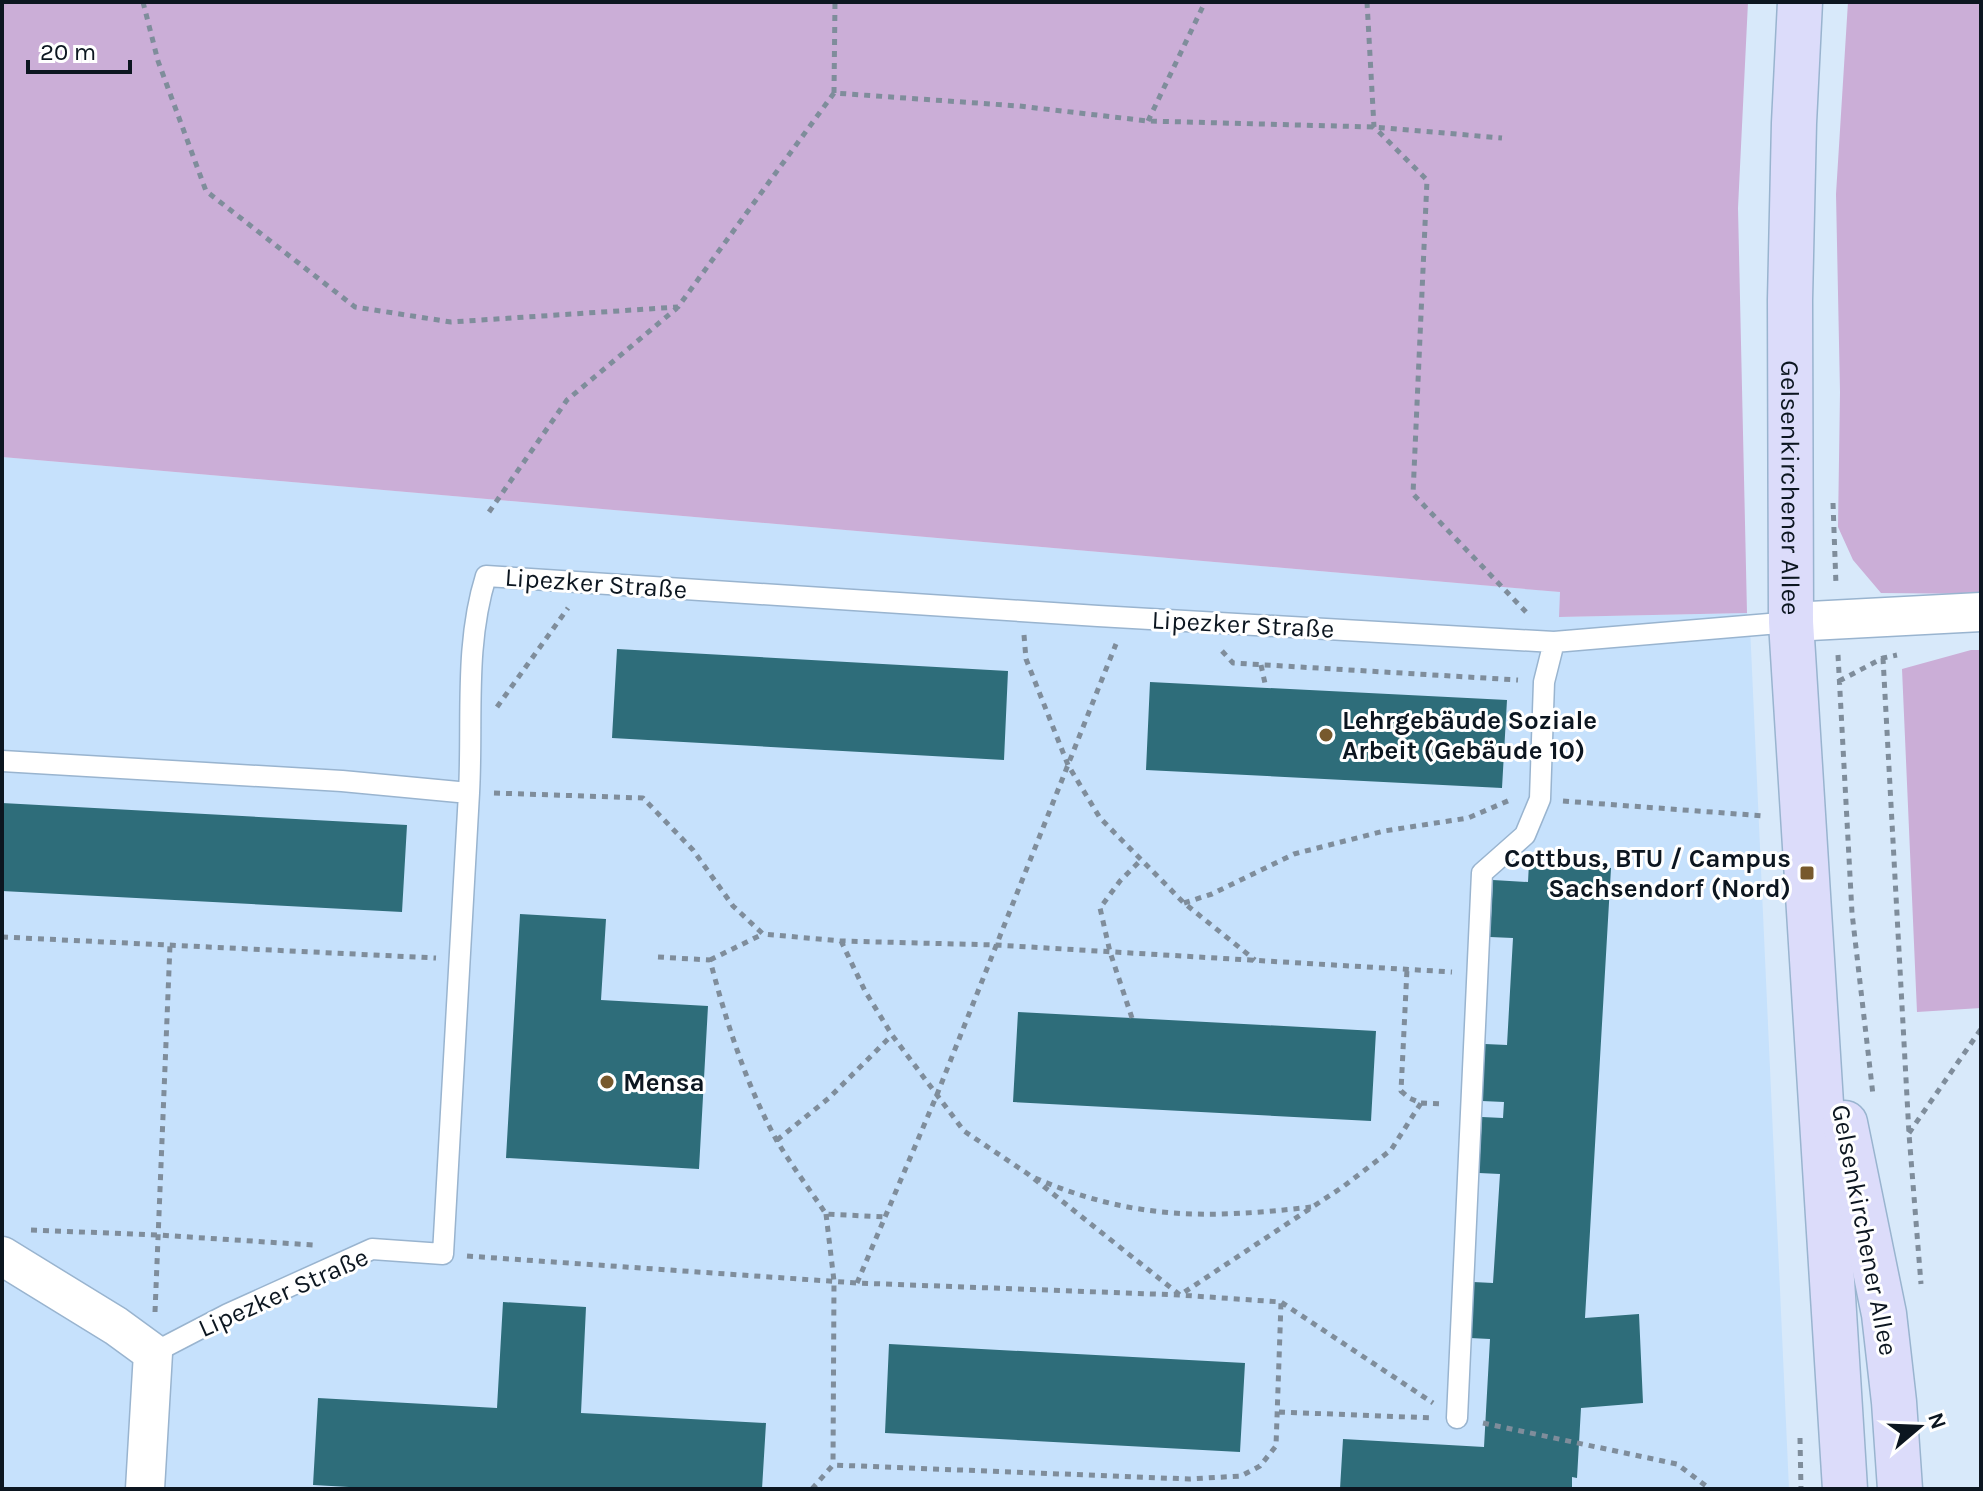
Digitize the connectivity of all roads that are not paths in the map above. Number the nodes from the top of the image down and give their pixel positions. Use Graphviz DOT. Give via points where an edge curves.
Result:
graph roads {
  1 [pos="1800,2"];
  2 [pos="1981,612"];
  3 [pos="1791,622"];
  4 [pos="1554,642"];
  5 [pos="2,761"];
  6 [pos="469,793"];
  7 [pos="1815,972"];
  8 [pos="10,1243"];
  9 [pos="153,1353"];
  10 [pos="1457,1418"];
  11 [pos="145,1489"];
  12 [pos="1845,1489"];
  13 [pos="1900,1489"];
  1 -- 3 [label="main road, Gelsenkirchener Allee" via="1790,300"];
  2 -- 3 [label="street"];
  3 -- 4 [label="lane"];
  3 -- 7 [label="main road, Gelsenkirchener Allee"];
  4 -- 6 [label="lane, Lipezker Straße" via="486,576 471,654"];
  4 -- 10 [label="lane" via="1544,682 1540,799 1525,835 1482,873"];
  5 -- 6 [label="lane"];
  6 -- 9 [label="lane, Lipezker Straße" via="443,1254 372,1249"];
  7 -- 12 [label="main road, Gelsenkirchener Allee"];
  7 -- 13 [label="main road, Gelsenkirchener Allee" via="1884,1314"];
  8 -- 9 [label="street"];
  9 -- 11 [label="street"];
}
